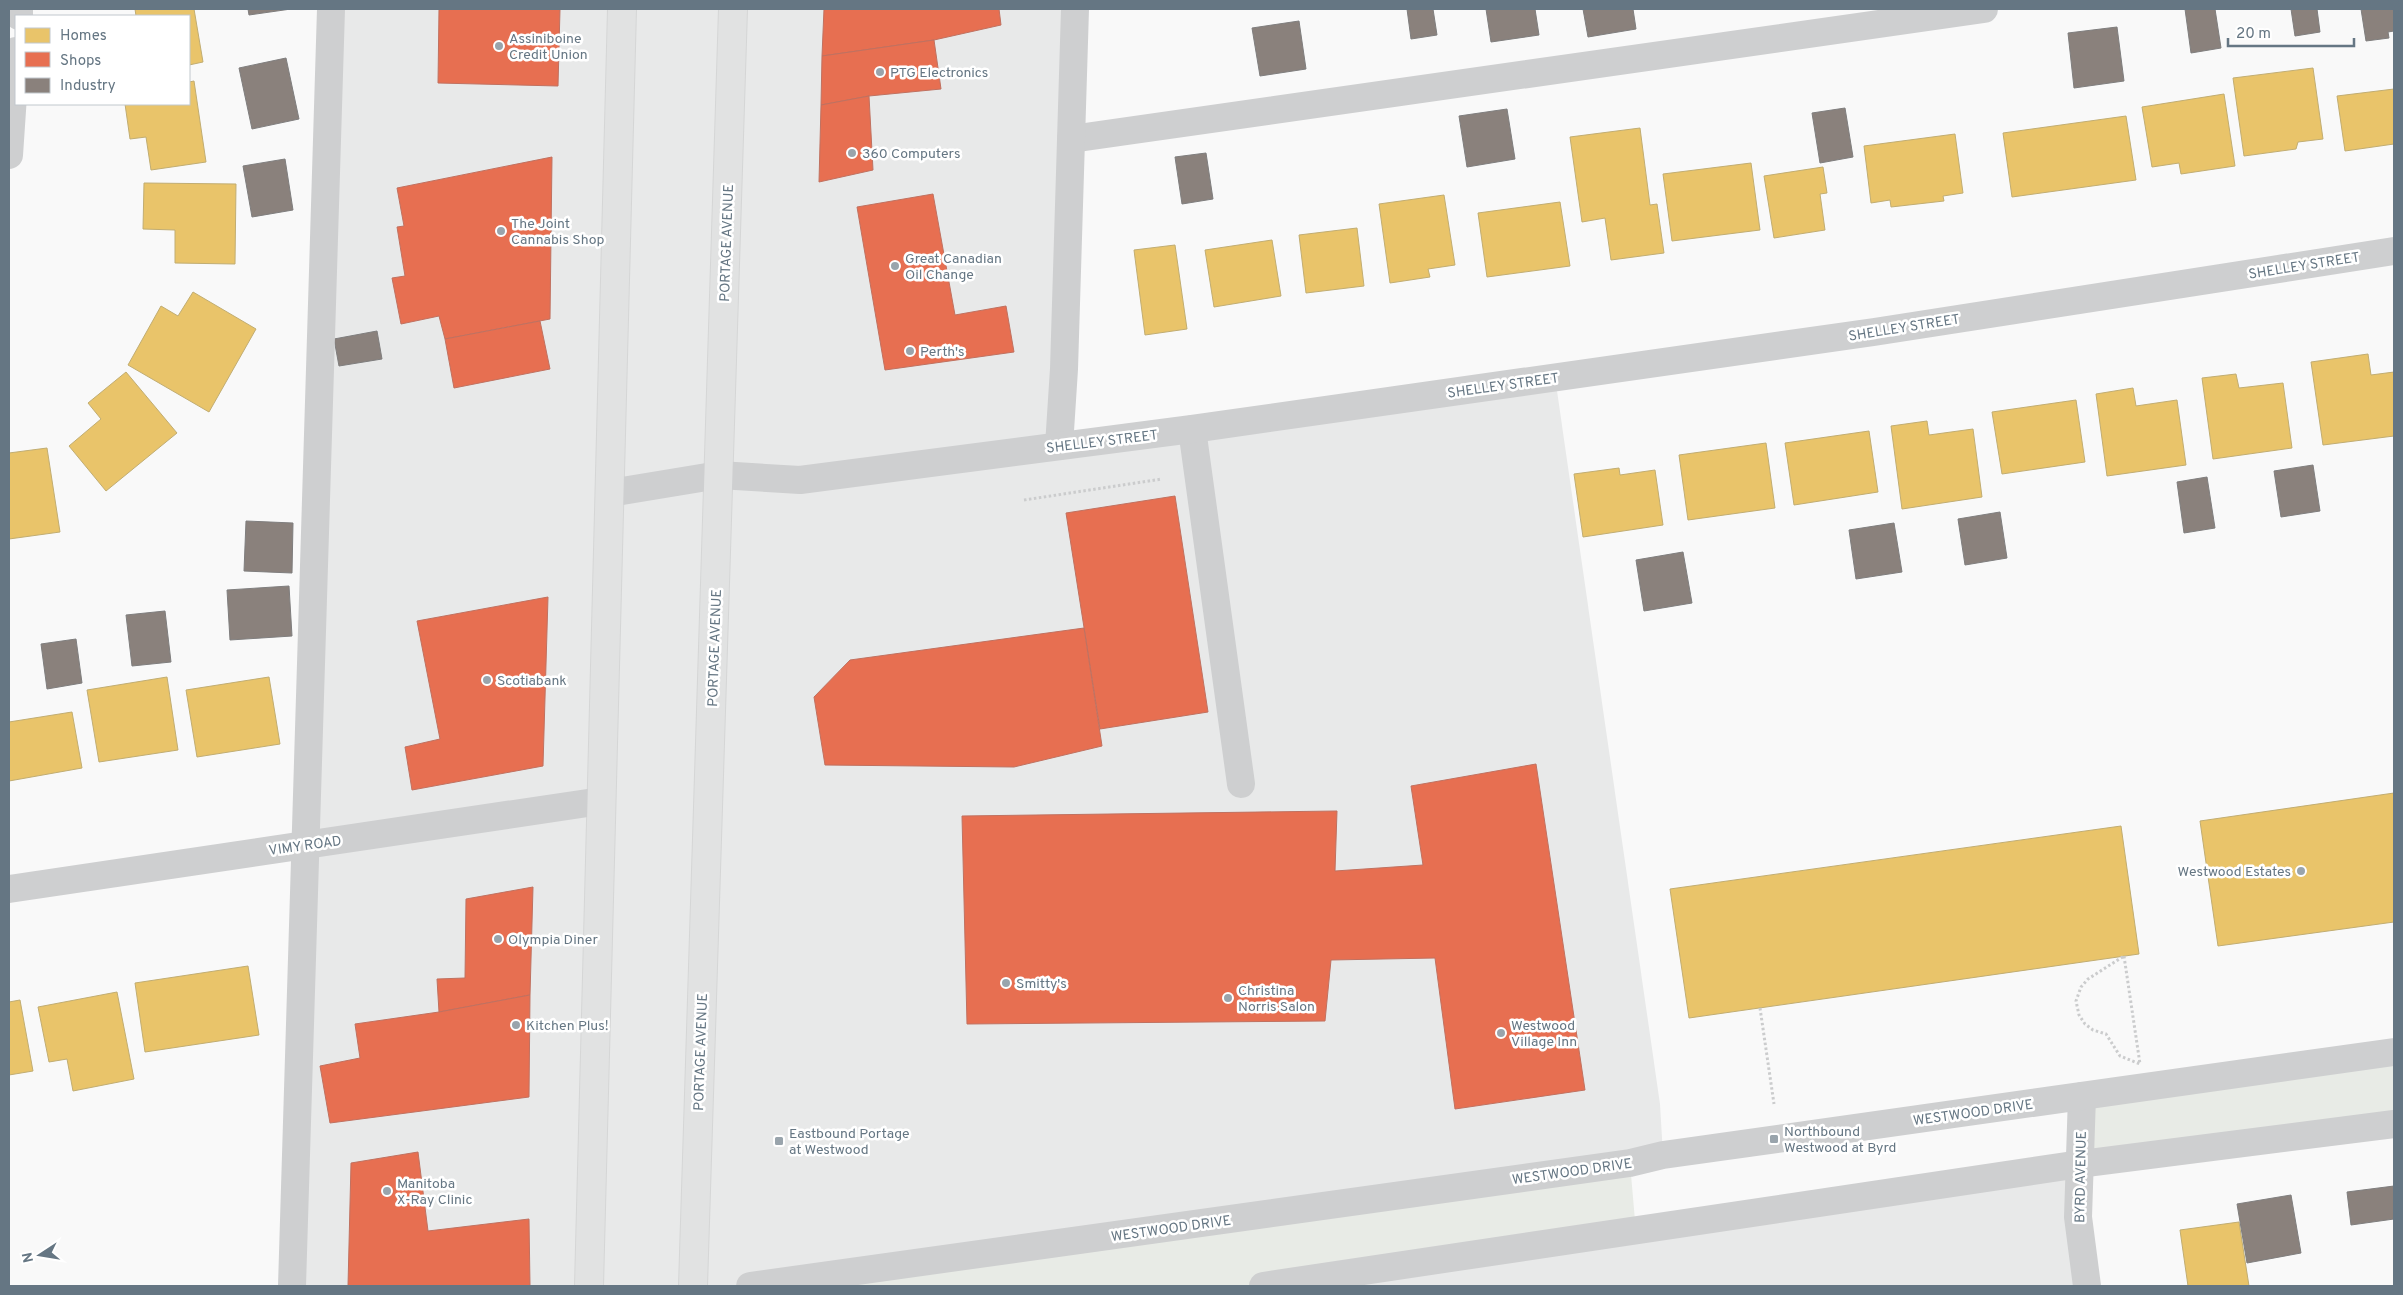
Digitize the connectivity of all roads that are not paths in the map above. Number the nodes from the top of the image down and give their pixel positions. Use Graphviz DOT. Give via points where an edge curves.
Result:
graph roads {
  1 [pos="331,9"];
  2 [pos="622,9"];
  3 [pos="733,9"];
  4 [pos="1075,9"];
  5 [pos="1984,9"];
  6 [pos="15,66"];
  7 [pos="1071,139"];
  8 [pos="9,155"];
  9 [pos="2394,251"];
  10 [pos="1192,429"];
  11 [pos="1059,446"];
  12 [pos="719,475"];
  13 [pos="610,493"];
  14 [pos="1241,784"];
  15 [pos="600,801"];
  16 [pos="304,845"];
  17 [pos="9,889"];
  18 [pos="2394,1052"];
  19 [pos="2082,1096"];
  20 [pos="2394,1124"];
  21 [pos="2080,1164"];
  22 [pos="292,1286"];
  23 [pos="589,1286"];
  24 [pos="693,1286"];
  25 [pos="750,1286"];
  26 [pos="1263,1286"];
  27 [pos="2087,1286"];
  1 -- 16 [label="street"];
  2 -- 13 [label="highway"];
  3 -- 12 [label="highway, PORTAGE AVENUE"];
  4 -- 7 [label="street"];
  5 -- 7 [label="street"];
  6 -- 8 [label="street"];
  7 -- 11 [label="street" via="1065,360"];
  9 -- 10 [label="street, SHELLEY STREET" via="1874,332"];
  10 -- 11 [label="street, SHELLEY STREET"];
  10 -- 14 [label="street"];
  11 -- 12 [label="street, SHELLEY STREET" via="800,480"];
  12 -- 13 [label="street, SHELLEY STREET"];
  12 -- 24 [label="highway, PORTAGE AVENUE"];
  13 -- 15 [label="highway"];
  15 -- 16 [label="street, VIMY ROAD"];
  15 -- 23 [label="highway"];
  16 -- 17 [label="street, VIMY ROAD"];
  16 -- 22 [label="street"];
  18 -- 19 [label="street, WESTWOOD DRIVE"];
  19 -- 21 [label="street, BYRD AVENUE"];
  19 -- 25 [label="street, WESTWOOD DRIVE" via="1663,1155 1630,1163"];
  20 -- 21 [label="street"];
  21 -- 26 [label="street"];
  21 -- 27 [label="street, BYRD AVENUE" via="2078,1217"];
}
